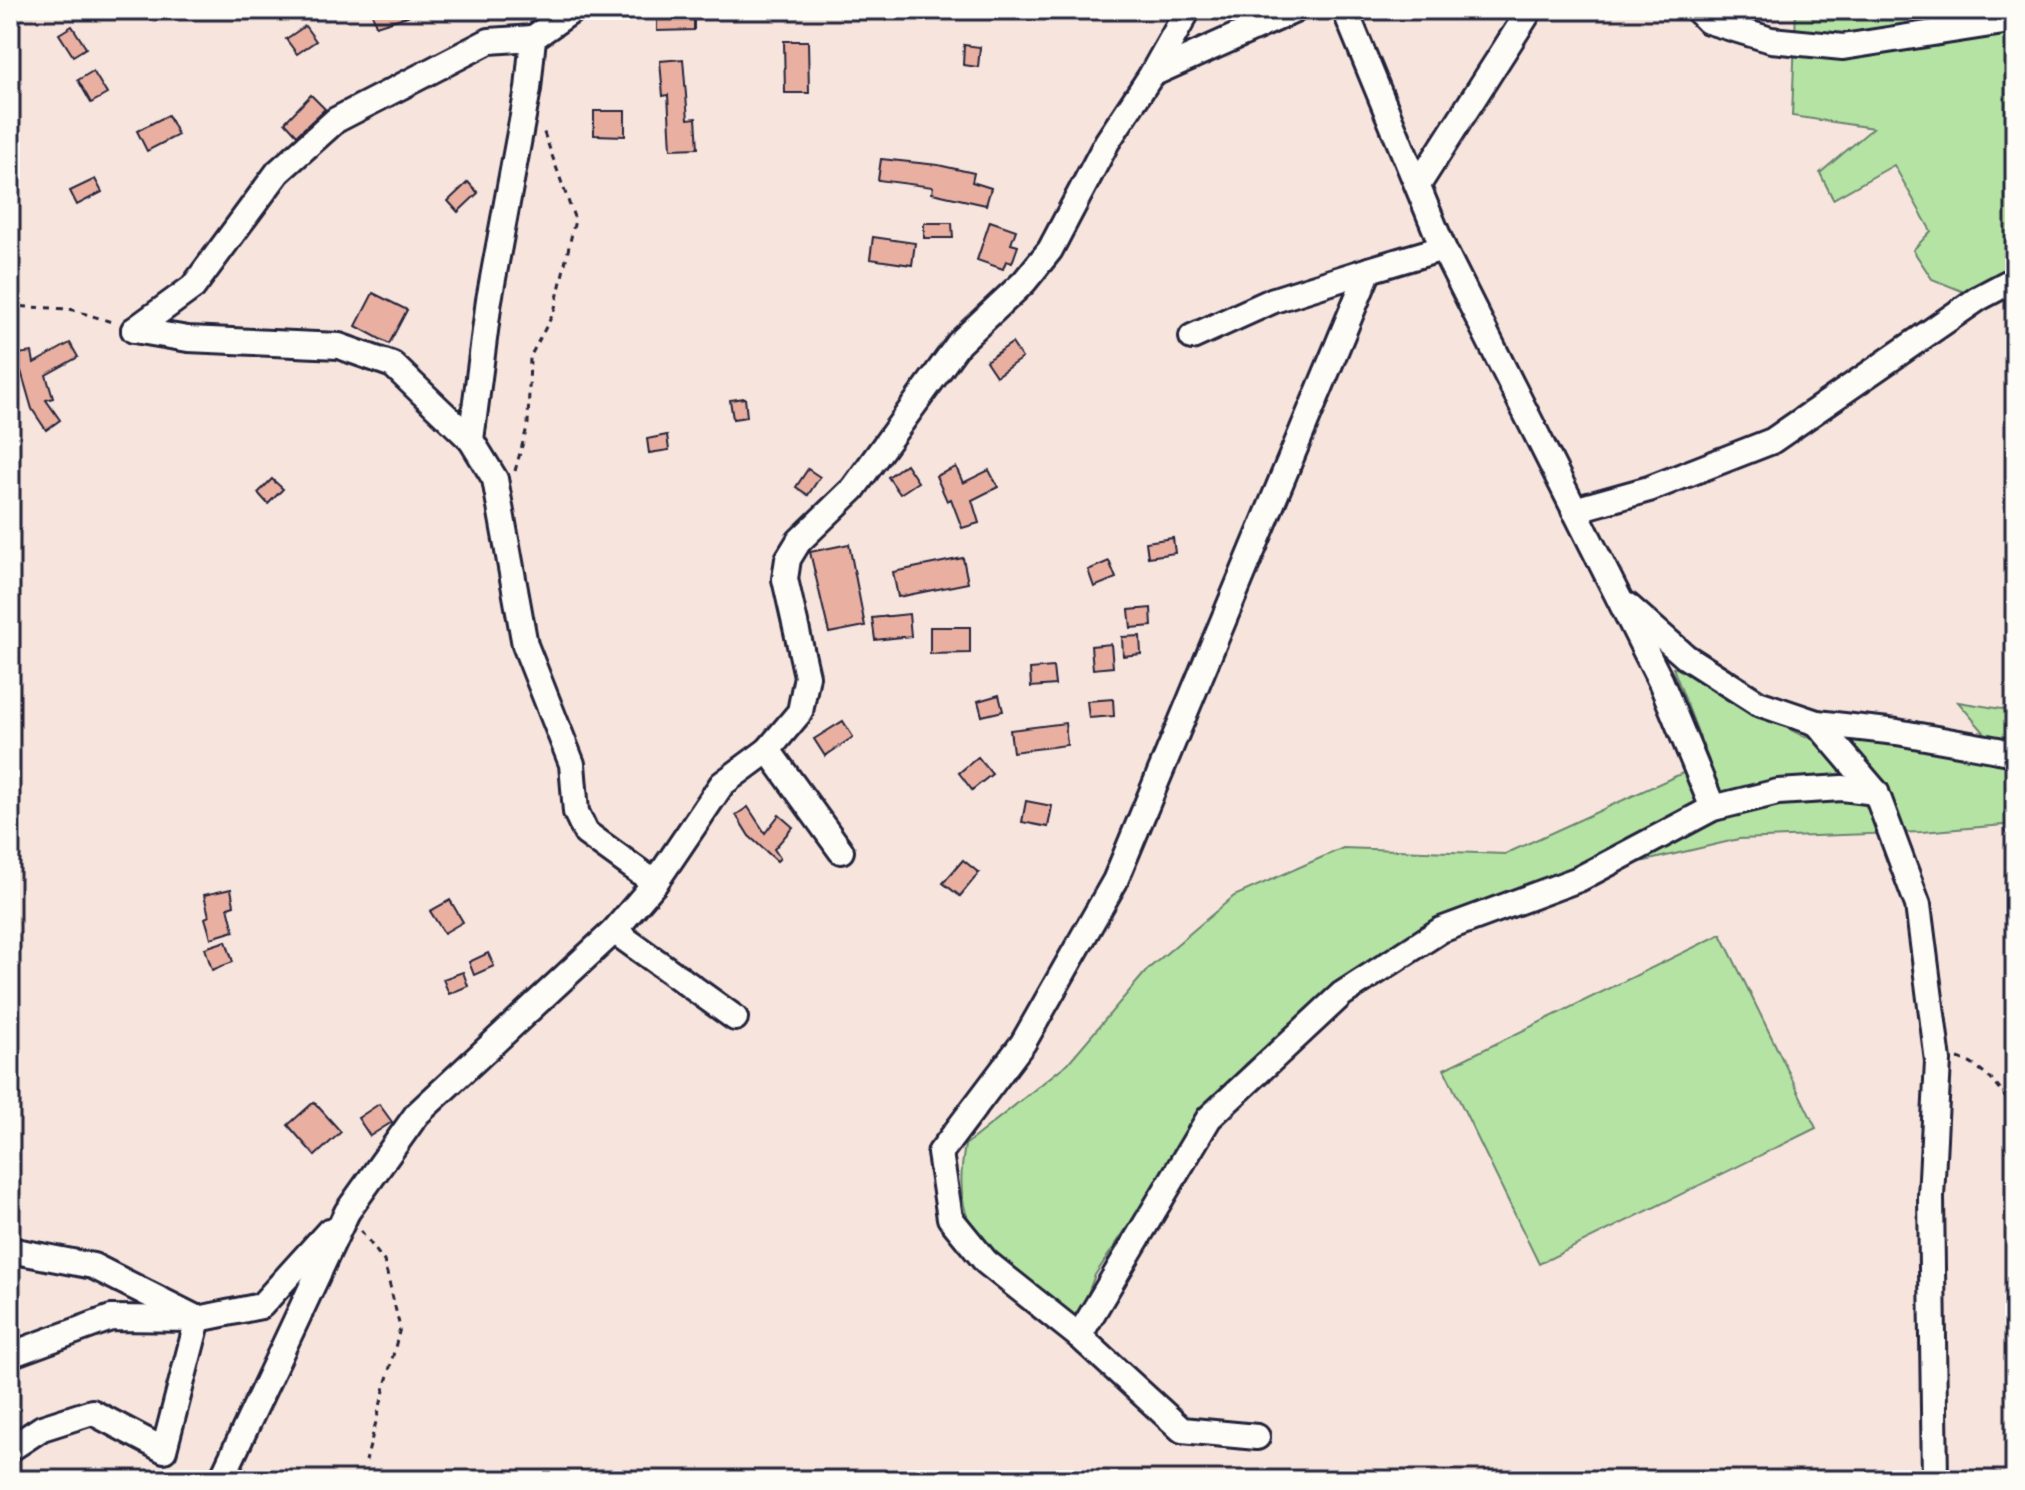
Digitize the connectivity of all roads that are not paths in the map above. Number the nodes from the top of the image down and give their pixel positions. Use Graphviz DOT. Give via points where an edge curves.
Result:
graph roads {
  1 [pos="573,10"];
  2 [pos="1188,10"];
  3 [pos="1295,10"];
  4 [pos="1345,10"];
  5 [pos="1530,10"];
  6 [pos="1697,10"];
  7 [pos="2015,25"];
  8 [pos="533,38"];
  9 [pos="1152,74"];
  10 [pos="1418,185"];
  11 [pos="1443,248"];
  12 [pos="1369,270"];
  13 [pos="2015,279"];
  14 [pos="1192,337"];
  15 [pos="471,440"];
  16 [pos="1574,510"];
  17 [pos="1617,595"];
  18 [pos="1817,723"];
  19 [pos="768,750"];
  20 [pos="2015,753"];
  21 [pos="1876,792"];
  22 [pos="1713,808"];
  23 [pos="841,851"];
  24 [pos="655,883"];
  25 [pos="614,931"];
  26 [pos="735,1018"];
  27 [pos="347,1212"];
  28 [pos="10,1250"];
  29 [pos="198,1319"];
  30 [pos="1079,1336"];
  31 [pos="10,1355"];
  32 [pos="1257,1437"];
  33 [pos="10,1449"];
  34 [pos="221,1480"];
  35 [pos="1935,1480"];
  1 -- 8 [label="street"];
  2 -- 9 [label="street"];
  3 -- 9 [label="street"];
  4 -- 10 [label="street"];
  5 -- 10 [label="street"];
  6 -- 7 [label="street" via="1708,21 1771,40 1843,47 2010,21"];
  8 -- 15 [label="street"];
  8 -- 15 [label="street" via="489,41 336,120 278,172 193,287 134,330 188,339 339,346 393,365"];
  9 -- 19 [label="street" via="1107,142 1050,250 959,343 853,489 799,541 788,559 785,579 807,676 800,712"];
  10 -- 11 [label="street"];
  11 -- 12 [label="street"];
  11 -- 16 [label="street"];
  12 -- 14 [label="street" via="1274,300"];
  12 -- 30 [label="street" via="1115,881 1023,1043 940,1153 950,1218 986,1262"];
  13 -- 16 [label="street" via="1979,298 1772,441 1649,489"];
  15 -- 24 [label="street" via="495,479 525,645 572,764 576,812 586,833"];
  16 -- 17 [label="street"];
  17 -- 18 [label="street" via="1686,657 1734,688 1758,703"];
  17 -- 22 [label="street" via="1661,682"];
  18 -- 20 [label="street"];
  18 -- 21 [label="street"];
  19 -- 23 [label="street"];
  19 -- 24 [label="street" via="722,784"];
  21 -- 22 [label="street" via="1778,792"];
  21 -- 35 [label="street" via="1918,905 1938,1061 1931,1197"];
  22 -- 30 [label="street" via="1579,879 1441,930 1342,994 1209,1118"];
  24 -- 25 [label="street"];
  25 -- 26 [label="street"];
  25 -- 27 [label="street" via="417,1114"];
  27 -- 29 [label="street" via="261,1306"];
  27 -- 34 [label="street"];
  28 -- 29 [label="street" via="93,1266"];
  29 -- 31 [label="street" via="111,1318"];
  29 -- 33 [label="street" via="164,1450 92,1412 42,1428"];
  30 -- 32 [label="street" via="1182,1430"];
}
